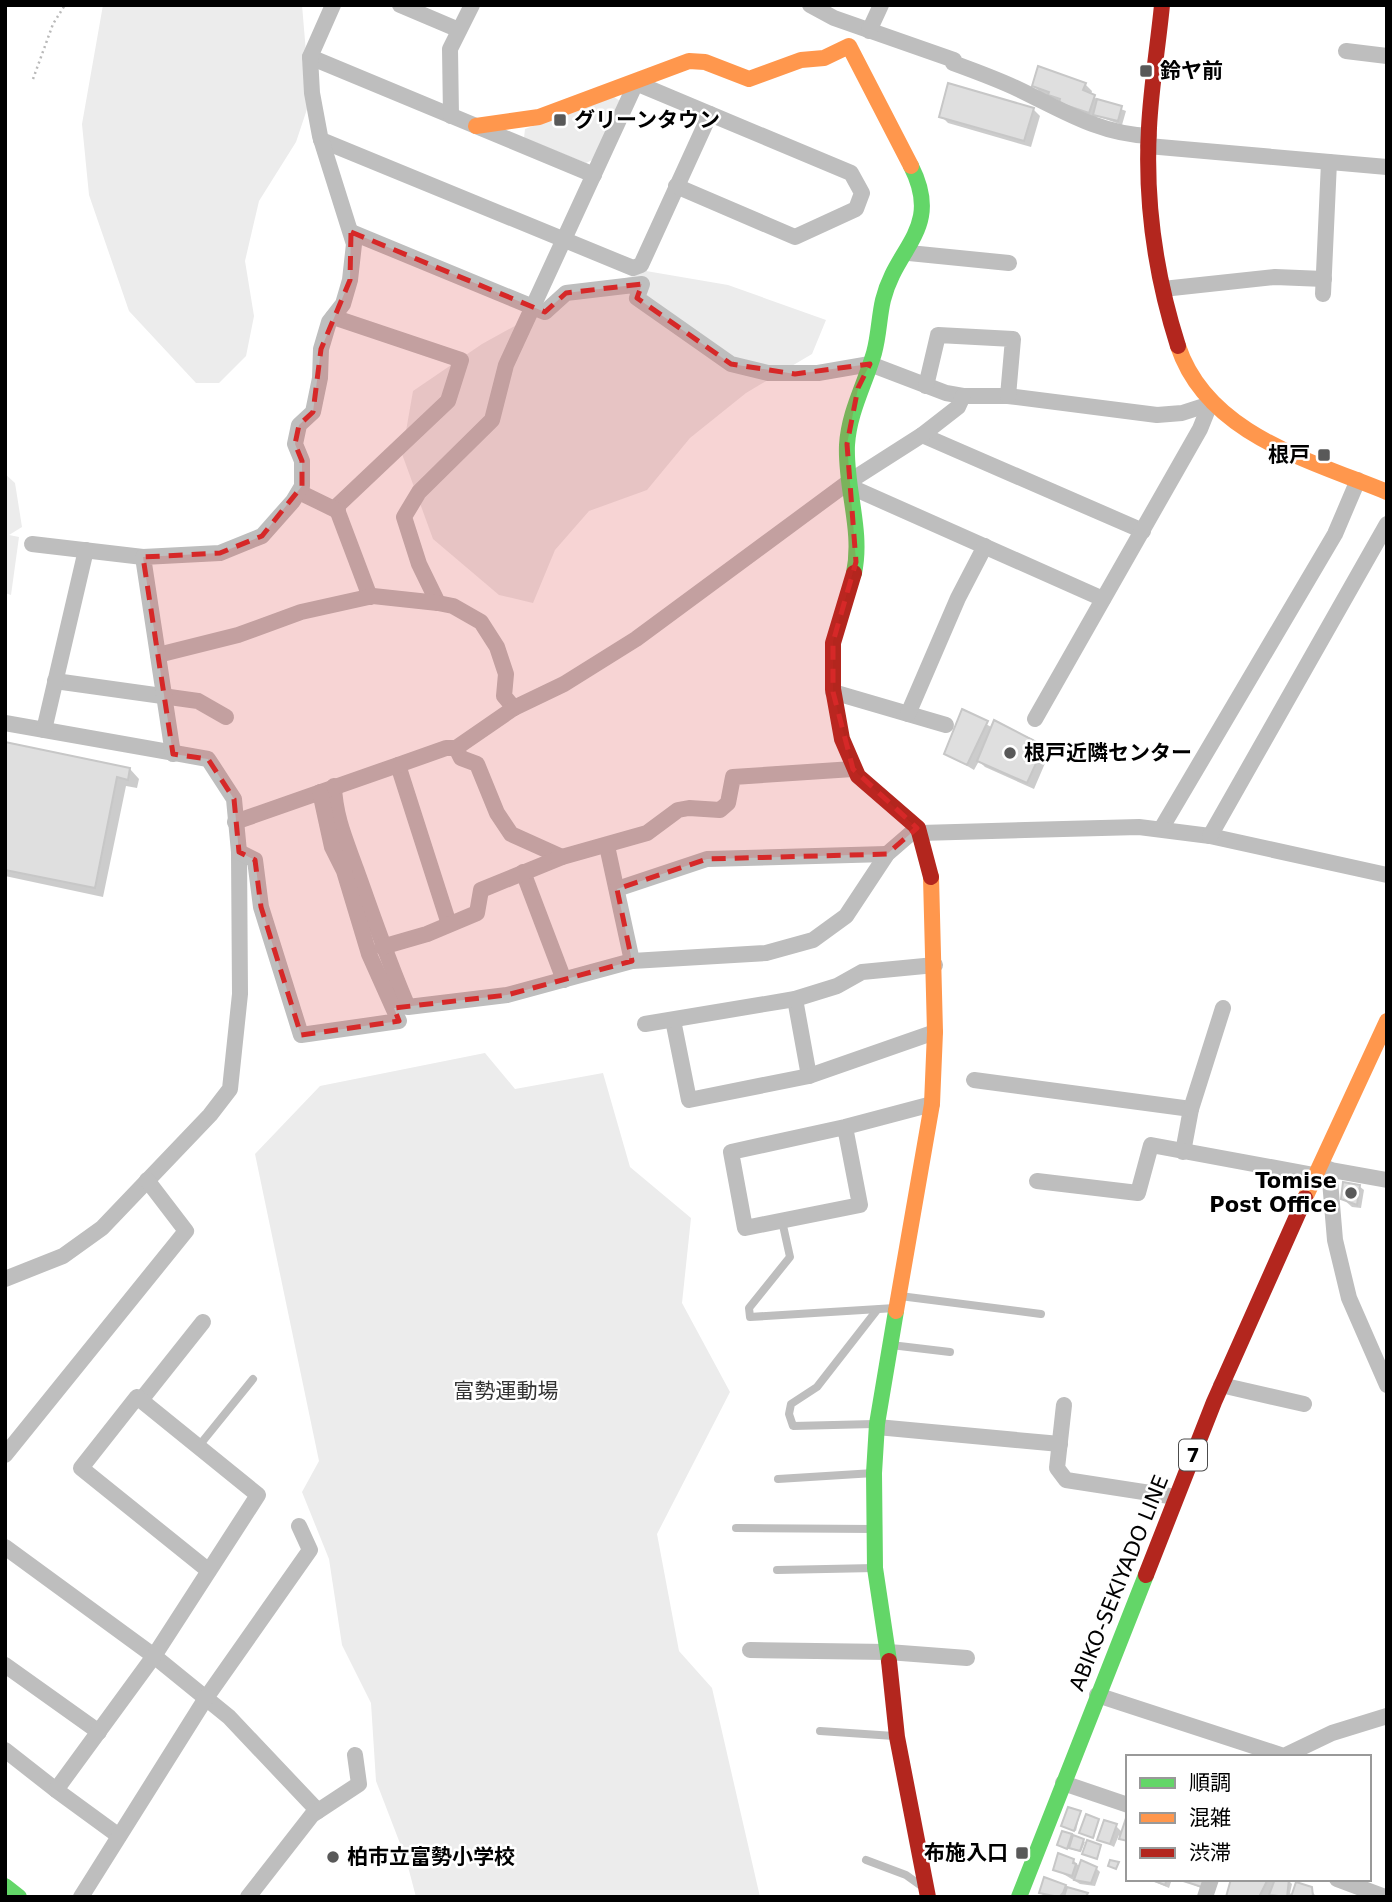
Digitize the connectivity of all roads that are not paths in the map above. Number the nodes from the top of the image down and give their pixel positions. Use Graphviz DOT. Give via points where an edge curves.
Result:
graph roads {
  1 [pos="333,5"];
  2 [pos="400,5"];
  3 [pos="472,5"];
  4 [pos="810,5"];
  5 [pos="881,5"];
  6 [pos="1162,5"];
  7 [pos="834,18"];
  8 [pos="459,30"];
  9 [pos="869,31"];
  10 [pos="849,46"];
  11 [pos="1346,51"];
  12 [pos="1387,56"];
  13 [pos="310,57"];
  14 [pos="636,83"];
  15 [pos="710,114"];
  16 [pos="451,116"];
  17 [pos="476,126"];
  18 [pos="321,140"];
  19 [pos="1149,141"];
  20 [pos="1329,162"];
  21 [pos="1387,167"];
  22 [pos="594,175"];
  23 [pos="676,186"];
  24 [pos="351,232"];
  25 [pos="564,240"];
  26 [pos="909,253"];
  27 [pos="1009,263"];
  28 [pos="1163,289"];
  29 [pos="534,307"];
  30 [pos="333,317"];
  31 [pos="870,364"];
  32 [pos="926,386"];
  33 [pos="963,396"];
  34 [pos="1008,396"];
  35 [pos="1210,404"];
  36 [pos="922,435"];
  37 [pos="1358,480"];
  38 [pos="850,484"];
  39 [pos="299,492"];
  40 [pos="1387,492"];
  41 [pos="338,511"];
  42 [pos="1387,524"];
  43 [pos="1143,531"];
  44 [pos="32,544"];
  45 [pos="985,546"];
  46 [pos="86,551"];
  47 [pos="143,558"];
  48 [pos="370,597"];
  49 [pos="1103,599"];
  50 [pos="438,604"];
  51 [pos="158,655"];
  52 [pos="55,681"];
  53 [pos="833,692"];
  54 [pos="164,697"];
  55 [pos="514,708"];
  56 [pos="908,714"];
  57 [pos="226,717"];
  58 [pos="1035,719"];
  59 [pos="5,723"];
  60 [pos="946,725"];
  61 [pos="44,730"];
  62 [pos="456,748"];
  63 [pos="173,754"];
  64 [pos="397,765"];
  65 [pos="853,769"];
  66 [pos="327,789"];
  67 [pos="235,822"];
  68 [pos="1161,829"];
  69 [pos="919,830"];
  70 [pos="1210,836"];
  71 [pos="607,846"];
  72 [pos="239,852"];
  73 [pos="887,854"];
  74 [pos="562,857"];
  75 [pos="523,872"];
  76 [pos="1387,876"];
  77 [pos="617,889"];
  78 [pos="449,924"];
  79 [pos="382,947"];
  80 [pos="632,961"];
  81 [pos="935,965"];
  82 [pos="564,980"];
  83 [pos="795,999"];
  84 [pos="1223,1009"];
  85 [pos="673,1020"];
  86 [pos="1387,1021"];
  87 [pos="645,1024"];
  88 [pos="935,1032"];
  89 [pos="809,1076"];
  90 [pos="974,1080"];
  91 [pos="932,1104"];
  92 [pos="1191,1109"];
  93 [pos="845,1127"];
  94 [pos="1183,1152"];
  95 [pos="1321,1171"];
  96 [pos="147,1180"];
  97 [pos="1387,1180"];
  98 [pos="1037,1181"];
  99 [pos="782,1221"];
  100 [pos="5,1279"];
  101 [pos="899,1302"];
  102 [pos="877,1310"];
  103 [pos="1041,1314"];
  104 [pos="203,1322"];
  105 [pos="891,1345"];
  106 [pos="950,1352"];
  107 [pos="1383,1368"];
  108 [pos="253,1379"];
  109 [pos="1221,1385"];
  110 [pos="1387,1385"];
  111 [pos="141,1400"];
  112 [pos="1304,1404"];
  113 [pos="1064,1405"];
  114 [pos="877,1425"];
  115 [pos="1060,1444"];
  116 [pos="198,1447"];
  117 [pos="5,1455"];
  118 [pos="874,1473"];
  119 [pos="778,1479"];
  120 [pos="1175,1497"];
  121 [pos="299,1526"];
  122 [pos="736,1528"];
  123 [pos="874,1529"];
  124 [pos="5,1546"];
  125 [pos="875,1568"];
  126 [pos="777,1570"];
  127 [pos="209,1571"];
  128 [pos="750,1650"];
  129 [pos="888,1652"];
  130 [pos="154,1656"];
  131 [pos="967,1658"];
  132 [pos="5,1665"];
  133 [pos="1097,1695"];
  134 [pos="206,1698"];
  135 [pos="1387,1716"];
  136 [pos="820,1731"];
  137 [pos="99,1732"];
  138 [pos="897,1737"];
  139 [pos="5,1750"];
  140 [pos="355,1755"];
  141 [pos="1281,1755"];
  142 [pos="1286,1755"];
  143 [pos="1063,1783"];
  144 [pos="56,1790"];
  145 [pos="1126,1804"];
  146 [pos="318,1811"];
  147 [pos="119,1836"];
  148 [pos="866,1860"];
  149 [pos="1342,1881"];
  150 [pos="5,1886"];
  151 [pos="927,1893"];
  152 [pos="19,1897"];
  153 [pos="81,1897"];
  154 [pos="248,1897"];
  155 [pos="1018,1897"];
  156 [pos="1385,1897"];
  1 -- 13 [label="street"];
  2 -- 8 [label="street"];
  3 -- 8 [label="street"];
  4 -- 7 [label="street"];
  5 -- 9 [label="street"];
  6 -- 19 [label="street"];
  7 -- 9 [label="street"];
  7 -- 10 [label="street"];
  8 -- 16 [label="street" via="450,49"];
  9 -- 19 [label="street" via="954,60 1088,124"];
  10 -- 14 [label="street" via="824,58 801,60 749,79 691,60"];
  10 -- 26 [label="street" via="918,180 924,205 922,223"];
  11 -- 12 [label="street"];
  13 -- 16 [label="street"];
  13 -- 18 [label="street"];
  14 -- 15 [label="street"];
  14 -- 17 [label="street" via="544,118"];
  14 -- 22 [label="street"];
  15 -- 23 [label="street"];
  15 -- 23 [label="street" via="851,173 862,193 856,209 794,237"];
  16 -- 17 [label="street"];
  17 -- 22 [label="street"];
  18 -- 24 [label="street"];
  18 -- 25 [label="street"];
  19 -- 20 [label="street"];
  19 -- 28 [label="street"];
  20 -- 21 [label="street"];
  20 -- 28 [label="street" via="1323,286 1275,277"];
  22 -- 25 [label="street"];
  23 -- 25 [label="street" via="641,265 633,268"];
  24 -- 29 [label="street"];
  24 -- 30 [label="street" via="355,244 351,280 344,304"];
  25 -- 29 [label="street"];
  26 -- 27 [label="street"];
  26 -- 31 [label="street" via="888,284"];
  28 -- 35 [label="street" via="1188,372"];
  29 -- 31 [label="street" via="545,312 566,293 582,289 642,284 637,298 731,365 795,374"];
  29 -- 50 [label="street" via="506,365 492,421 419,492 404,517"];
  30 -- 39 [label="street" via="321,349 313,412 299,425 295,444 302,461"];
  30 -- 41 [label="street" via="461,360 448,401 336,506"];
  31 -- 32 [label="street"];
  31 -- 38 [label="street" via="858,388 847,443"];
  32 -- 33 [label="street"];
  32 -- 34 [label="street" via="938,335 1013,339"];
  33 -- 34 [label="street"];
  33 -- 36 [label="street" via="958,407"];
  34 -- 35 [label="street" via="1157,415"];
  35 -- 37 [label="street" via="1243,427"];
  35 -- 43 [label="street"];
  36 -- 38 [label="street"];
  36 -- 43 [label="street"];
  37 -- 40 [label="street"];
  37 -- 68 [label="street" via="1335,534"];
  38 -- 45 [label="street"];
  38 -- 53 [label="street" via="856,562 833,642"];
  38 -- 55 [label="street" via="636,639 555,689"];
  39 -- 41 [label="street"];
  39 -- 47 [label="street" via="262,536 220,553"];
  41 -- 48 [label="street"];
  42 -- 70 [label="street"];
  43 -- 49 [label="street"];
  44 -- 46 [label="street"];
  45 -- 49 [label="street"];
  45 -- 56 [label="street"];
  46 -- 47 [label="street"];
  46 -- 52 [label="street"];
  47 -- 51 [label="street"];
  48 -- 50 [label="street"];
  48 -- 51 [label="street" via="301,612 238,635"];
  49 -- 58 [label="street"];
  50 -- 55 [label="street" via="453,606 481,622 497,647 506,674 504,696"];
  51 -- 54 [label="street"];
  52 -- 54 [label="street"];
  52 -- 61 [label="street"];
  53 -- 56 [label="street"];
  53 -- 65 [label="street"];
  54 -- 57 [label="street" via="198,701"];
  54 -- 63 [label="street"];
  55 -- 62 [label="street"];
  56 -- 60 [label="street"];
  59 -- 61 [label="street"];
  61 -- 63 [label="street"];
  62 -- 64 [label="street"];
  62 -- 74 [label="street" via="461,758 477,764 511,834"];
  63 -- 67 [label="street" via="208,759 234,799"];
  64 -- 66 [label="street"];
  64 -- 78 [label="street"];
  65 -- 69 [label="street"];
  65 -- 71 [label="street" via="733,776 728,803 720,810 678,810 647,833"];
  66 -- 67 [label="street"];
  66 -- 72 [label="street" via="332,847 369,954 399,1021 301,1035 261,908 256,860"];
  66 -- 79 [label="street"];
  67 -- 72 [label="street"];
  68 -- 69 [label="street"];
  68 -- 70 [label="street"];
  69 -- 73 [label="street"];
  69 -- 81 [label="street" via="932,878"];
  70 -- 76 [label="street"];
  71 -- 74 [label="street"];
  71 -- 77 [label="street"];
  72 -- 96 [label="street" via="240,994 230,1089"];
  73 -- 77 [label="street" via="707,859"];
  73 -- 80 [label="street" via="846,916 813,940 766,953"];
  74 -- 75 [label="street"];
  75 -- 78 [label="street" via="481,890 477,914"];
  75 -- 82 [label="street"];
  77 -- 80 [label="street"];
  78 -- 79 [label="street"];
  79 -- 82 [label="street" via="408,1007 507,995"];
  80 -- 82 [label="street"];
  81 -- 83 [label="street" via="862,972 838,986"];
  81 -- 88 [label="street"];
  83 -- 85 [label="street"];
  83 -- 89 [label="street"];
  84 -- 92 [label="street"];
  85 -- 87 [label="street"];
  85 -- 89 [label="street" via="690,1100"];
  86 -- 95 [label="street, ABIKO-SEKIYADO LINE / 7"];
  88 -- 89 [label="street"];
  88 -- 91 [label="street"];
  90 -- 92 [label="street"];
  91 -- 93 [label="street"];
  91 -- 101 [label="street"];
  92 -- 94 [label="street"];
  93 -- 99 [label="street" via="860,1205"];
  93 -- 99 [label="street" via="731,1152 745,1228"];
  94 -- 95 [label="street"];
  94 -- 98 [label="street" via="1151,1145 1138,1193"];
  95 -- 97 [label="street"];
  95 -- 107 [label="street" via="1349,1298"];
  95 -- 109 [label="street, ABIKO-SEKIYADO LINE / 7"];
  96 -- 100 [label="street" via="102,1228 63,1256"];
  96 -- 117 [label="street" via="186,1231"];
  99 -- 102 [label="lane" via="790,1257 750,1308 750,1317"];
  101 -- 102 [label="lane"];
  101 -- 103 [label="lane"];
  101 -- 105 [label="street"];
  102 -- 114 [label="lane" via="817,1387 791,1404 789,1414 793,1426"];
  104 -- 111 [label="street"];
  105 -- 106 [label="lane"];
  105 -- 114 [label="street"];
  107 -- 110 [label="street"];
  108 -- 116 [label="lane"];
  109 -- 112 [label="street"];
  109 -- 120 [label="street, ABIKO-SEKIYADO LINE / 7"];
  111 -- 116 [label="street"];
  111 -- 127 [label="street" via="137,1397 81,1468"];
  113 -- 115 [label="street"];
  114 -- 115 [label="street"];
  114 -- 118 [label="street"];
  115 -- 120 [label="street" via="1058,1468 1066,1480"];
  116 -- 127 [label="street" via="258,1495"];
  118 -- 119 [label="lane"];
  118 -- 123 [label="street"];
  120 -- 133 [label="street, ABIKO-SEKIYADO LINE / 7"];
  121 -- 134 [label="street" via="310,1550"];
  122 -- 123 [label="lane"];
  123 -- 125 [label="street"];
  124 -- 130 [label="street"];
  125 -- 126 [label="lane"];
  125 -- 129 [label="street"];
  127 -- 130 [label="street"];
  128 -- 129 [label="street"];
  129 -- 131 [label="street"];
  129 -- 138 [label="street"];
  130 -- 134 [label="street"];
  130 -- 137 [label="street"];
  132 -- 137 [label="street"];
  133 -- 141 [label="street"];
  133 -- 143 [label="street, ABIKO-SEKIYADO LINE / 7"];
  134 -- 146 [label="street"];
  134 -- 147 [label="street"];
  135 -- 142 [label="street" via="1332,1733"];
  136 -- 138 [label="lane"];
  137 -- 144 [label="street"];
  138 -- 151 [label="street"];
  139 -- 144 [label="street"];
  140 -- 146 [label="street" via="359,1784"];
  143 -- 145 [label="street"];
  143 -- 155 [label="street, ABIKO-SEKIYADO LINE / 7"];
  144 -- 147 [label="street"];
  146 -- 154 [label="street"];
  147 -- 153 [label="street"];
  148 -- 151 [label="lane" via="906,1875"];
  149 -- 156 [label="street"];
  150 -- 152 [label="street"];
}
